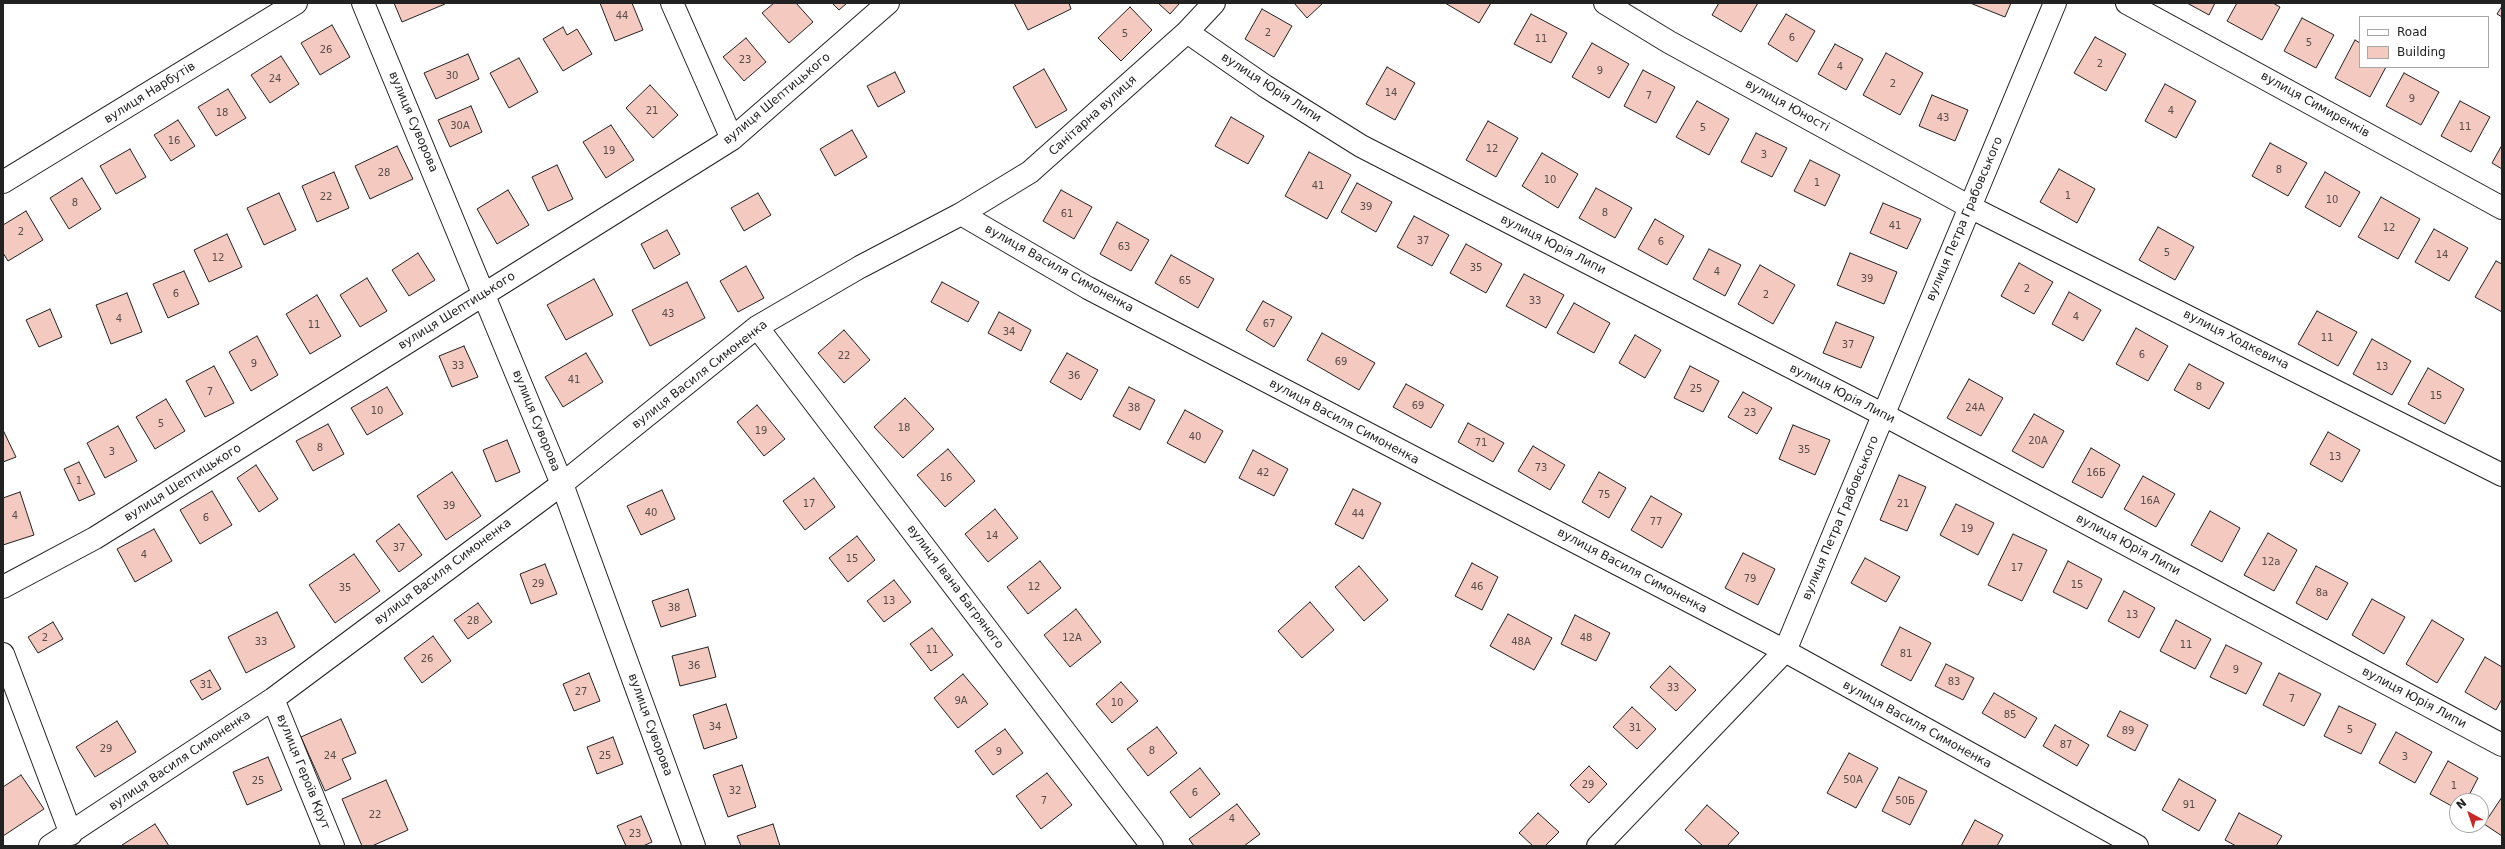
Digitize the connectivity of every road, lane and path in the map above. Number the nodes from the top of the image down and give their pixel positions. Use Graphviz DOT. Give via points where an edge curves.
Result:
graph roads {
  1 [pos="296,3"];
  2 [pos="363,3"];
  3 [pos="672,3"];
  4 [pos="888,3"];
  5 [pos="1214,3"];
  6 [pos="1605,3"];
  7 [pos="2055,3"];
  8 [pos="2127,3"];
  9 [pos="1187,32"];
  10 [pos="732,140"];
  11 [pos="3,182"];
  12 [pos="1970,207"];
  13 [pos="2502,208"];
  14 [pos="961,214"];
  15 [pos="484,294"];
  16 [pos="757,327"];
  17 [pos="1884,415"];
  18 [pos="2502,475"];
  19 [pos="562,484"];
  20 [pos="3,587"];
  21 [pos="1785,652"];
  22 [pos="3,654"];
  23 [pos="273,699"];
  24 [pos="2502,745"];
  25 [pos="71,834"];
  26 [pos="50,846"];
  27 [pos="333,846"];
  28 [pos="694,846"];
  29 [pos="1152,846"];
  30 [pos="1598,846"];
  31 [pos="2137,846"];
  1 -- 11 [label="street, вулиця Нарбутів"];
  2 -- 15 [label="street, вулиця Суворова"];
  3 -- 10 [label="street"];
  4 -- 10 [label="street, вулиця Шептицького"];
  5 -- 9 [label="street, Санітарна вулиця"];
  6 -- 12 [label="street, вулиця Юності" via="1669,42"];
  7 -- 12 [label="street, вулиця Петра Грабовського"];
  8 -- 13 [label="street, вулиця Симиренків"];
  9 -- 14 [label="street, Санітарна вулиця" via="1030,172"];
  9 -- 17 [label="street, вулиця Юрія Липи" via="1265,86 1361,146"];
  10 -- 15 [label="street, вулиця Шептицького"];
  12 -- 17 [label="street, вулиця Петра Грабовського"];
  12 -- 18 [label="street, вулиця Ходкевича"];
  14 -- 16 [label="street, вулиця Василя Симоненка" via="860,267"];
  14 -- 21 [label="street, вулиця Василя Симоненка" via="1088,288"];
  15 -- 19 [label="street, вулиця Суворова"];
  15 -- 20 [label="street, вулиця Шептицького" via="95,538"];
  16 -- 19 [label="street, вулиця Василя Симоненка"];
  16 -- 29 [label="street, вулиця Івана Багряного"];
  17 -- 21 [label="street, вулиця Петра Грабовського"];
  17 -- 24 [label="street, вулиця Юрія Липи"];
  19 -- 23 [label="street, вулиця Василя Симоненка"];
  19 -- 28 [label="street, вулиця Суворова"];
  21 -- 30 [label="street, вулиця Петра Грабовського"];
  21 -- 31 [label="street, вулиця Василя Симоненка"];
  22 -- 25 [label="street"];
  23 -- 25 [label="street, вулиця Василя Симоненка"];
  23 -- 27 [label="street, вулиця Героїв Крут"];
  25 -- 26 [label="street, вулиця Василя Симоненка"];
}
